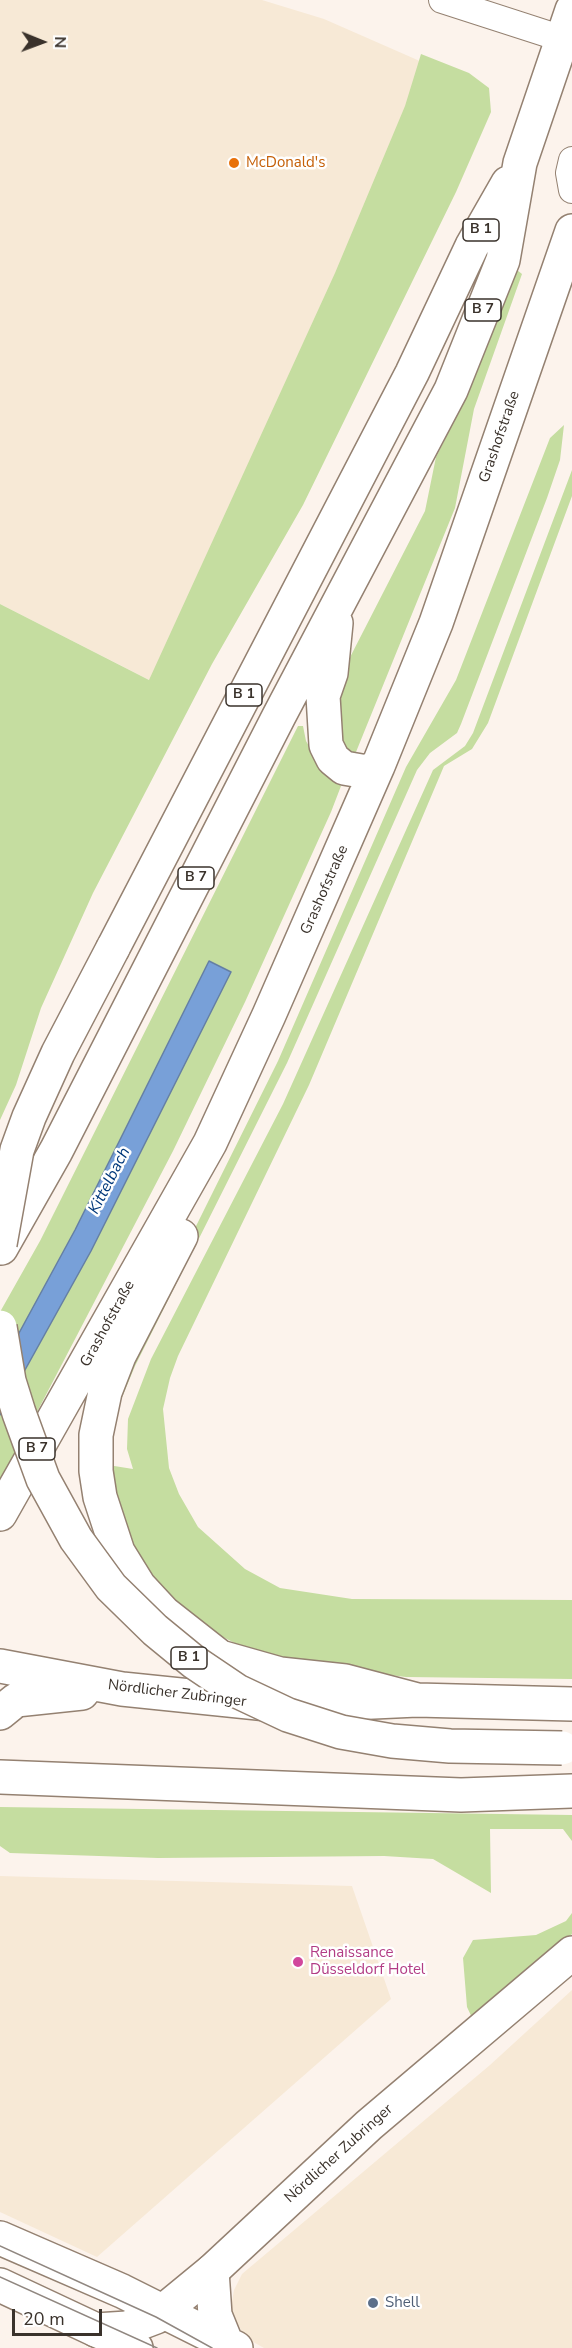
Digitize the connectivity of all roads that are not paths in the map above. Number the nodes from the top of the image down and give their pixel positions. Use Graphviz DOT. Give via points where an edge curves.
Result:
graph roads {
  1 [pos="442,0"];
  2 [pos="570,35"];
  3 [pos="572,160"];
  4 [pos="520,163"];
  5 [pos="572,190"];
  6 [pos="572,231"];
  7 [pos="338,606"];
  8 [pos="378,766"];
  9 [pos="210,1143"];
  10 [pos="56,1151"];
  11 [pos="0,1219"];
  12 [pos="0,1244"];
  13 [pos="0,1250"];
  14 [pos="0,1327"];
  15 [pos="0,1514"];
  16 [pos="0,1666"];
  17 [pos="122,1689"];
  18 [pos="417,1700"];
  19 [pos="572,1704"];
  20 [pos="0,1713"];
  21 [pos="567,1748"];
  22 [pos="2,1776"];
  23 [pos="572,1791"];
  24 [pos="572,1953"];
  25 [pos="0,2238"];
  26 [pos="212,2271"];
  27 [pos="0,2285"];
  28 [pos="163,2312"];
  29 [pos="96,2330"];
  30 [pos="231,2345"];
  31 [pos="136,2348"];
  1 -- 2 [label="street"];
  2 -- 4 [label="main road, B 7"];
  3 -- 5 [label="street"];
  4 -- 7 [label="main road, B 7" via="502,260 451,390"];
  4 -- 12 [label="main road, B 1, bridge" via="472,246 412,373 58,1053 16,1150"];
  6 -- 8 [label="main road, Grashofstraße / B 1" via="436,623"];
  7 -- 8 [label="main road" via="331,673 323,696 326,746 344,768 367,772"];
  7 -- 10 [label="main road, B 7"];
  8 -- 9 [label="main road, Grashofstraße / B 1"];
  9 -- 15 [label="main road, Grashofstraße / B 7"];
  9 -- 18 [label="main road, B 1" via="191,1216 119,1356 105,1392 96,1435 96,1461 106,1522 118,1552 139,1586 164,1613 220,1657 280,1674 345,1681"];
  10 -- 11 [label="main road"];
  10 -- 13 [label="main road, B 7"];
  14 -- 21 [label="main road, B 1, bridge" via="19,1413 43,1479 76,1539 111,1587 194,1662 237,1691 288,1715 341,1732 450,1746"];
  16 -- 17 [label="main road, Nördlicher Zubringer"];
  17 -- 18 [label="main road, Nördlicher Zubringer" via="287,1706"];
  17 -- 20 [label="main road" via="16,1700"];
  18 -- 19 [label="main road, Nördlicher Zubringer / B 1"];
  22 -- 23 [label="main road" via="461,1795"];
  24 -- 26 [label="main road, Nördlicher Zubringer" via="369,2125"];
  25 -- 28 [label="main road" via="122,2290"];
  26 -- 28 [label="main road, Nördlicher Zubringer"];
  26 -- 30 [label="main road" via="215,2315"];
  27 -- 29 [label="main road"];
  28 -- 29 [label="main road, Nördlicher Zubringer" via="141,2325"];
  28 -- 30 [label="main road"];
  29 -- 31 [label="main road"];
}
